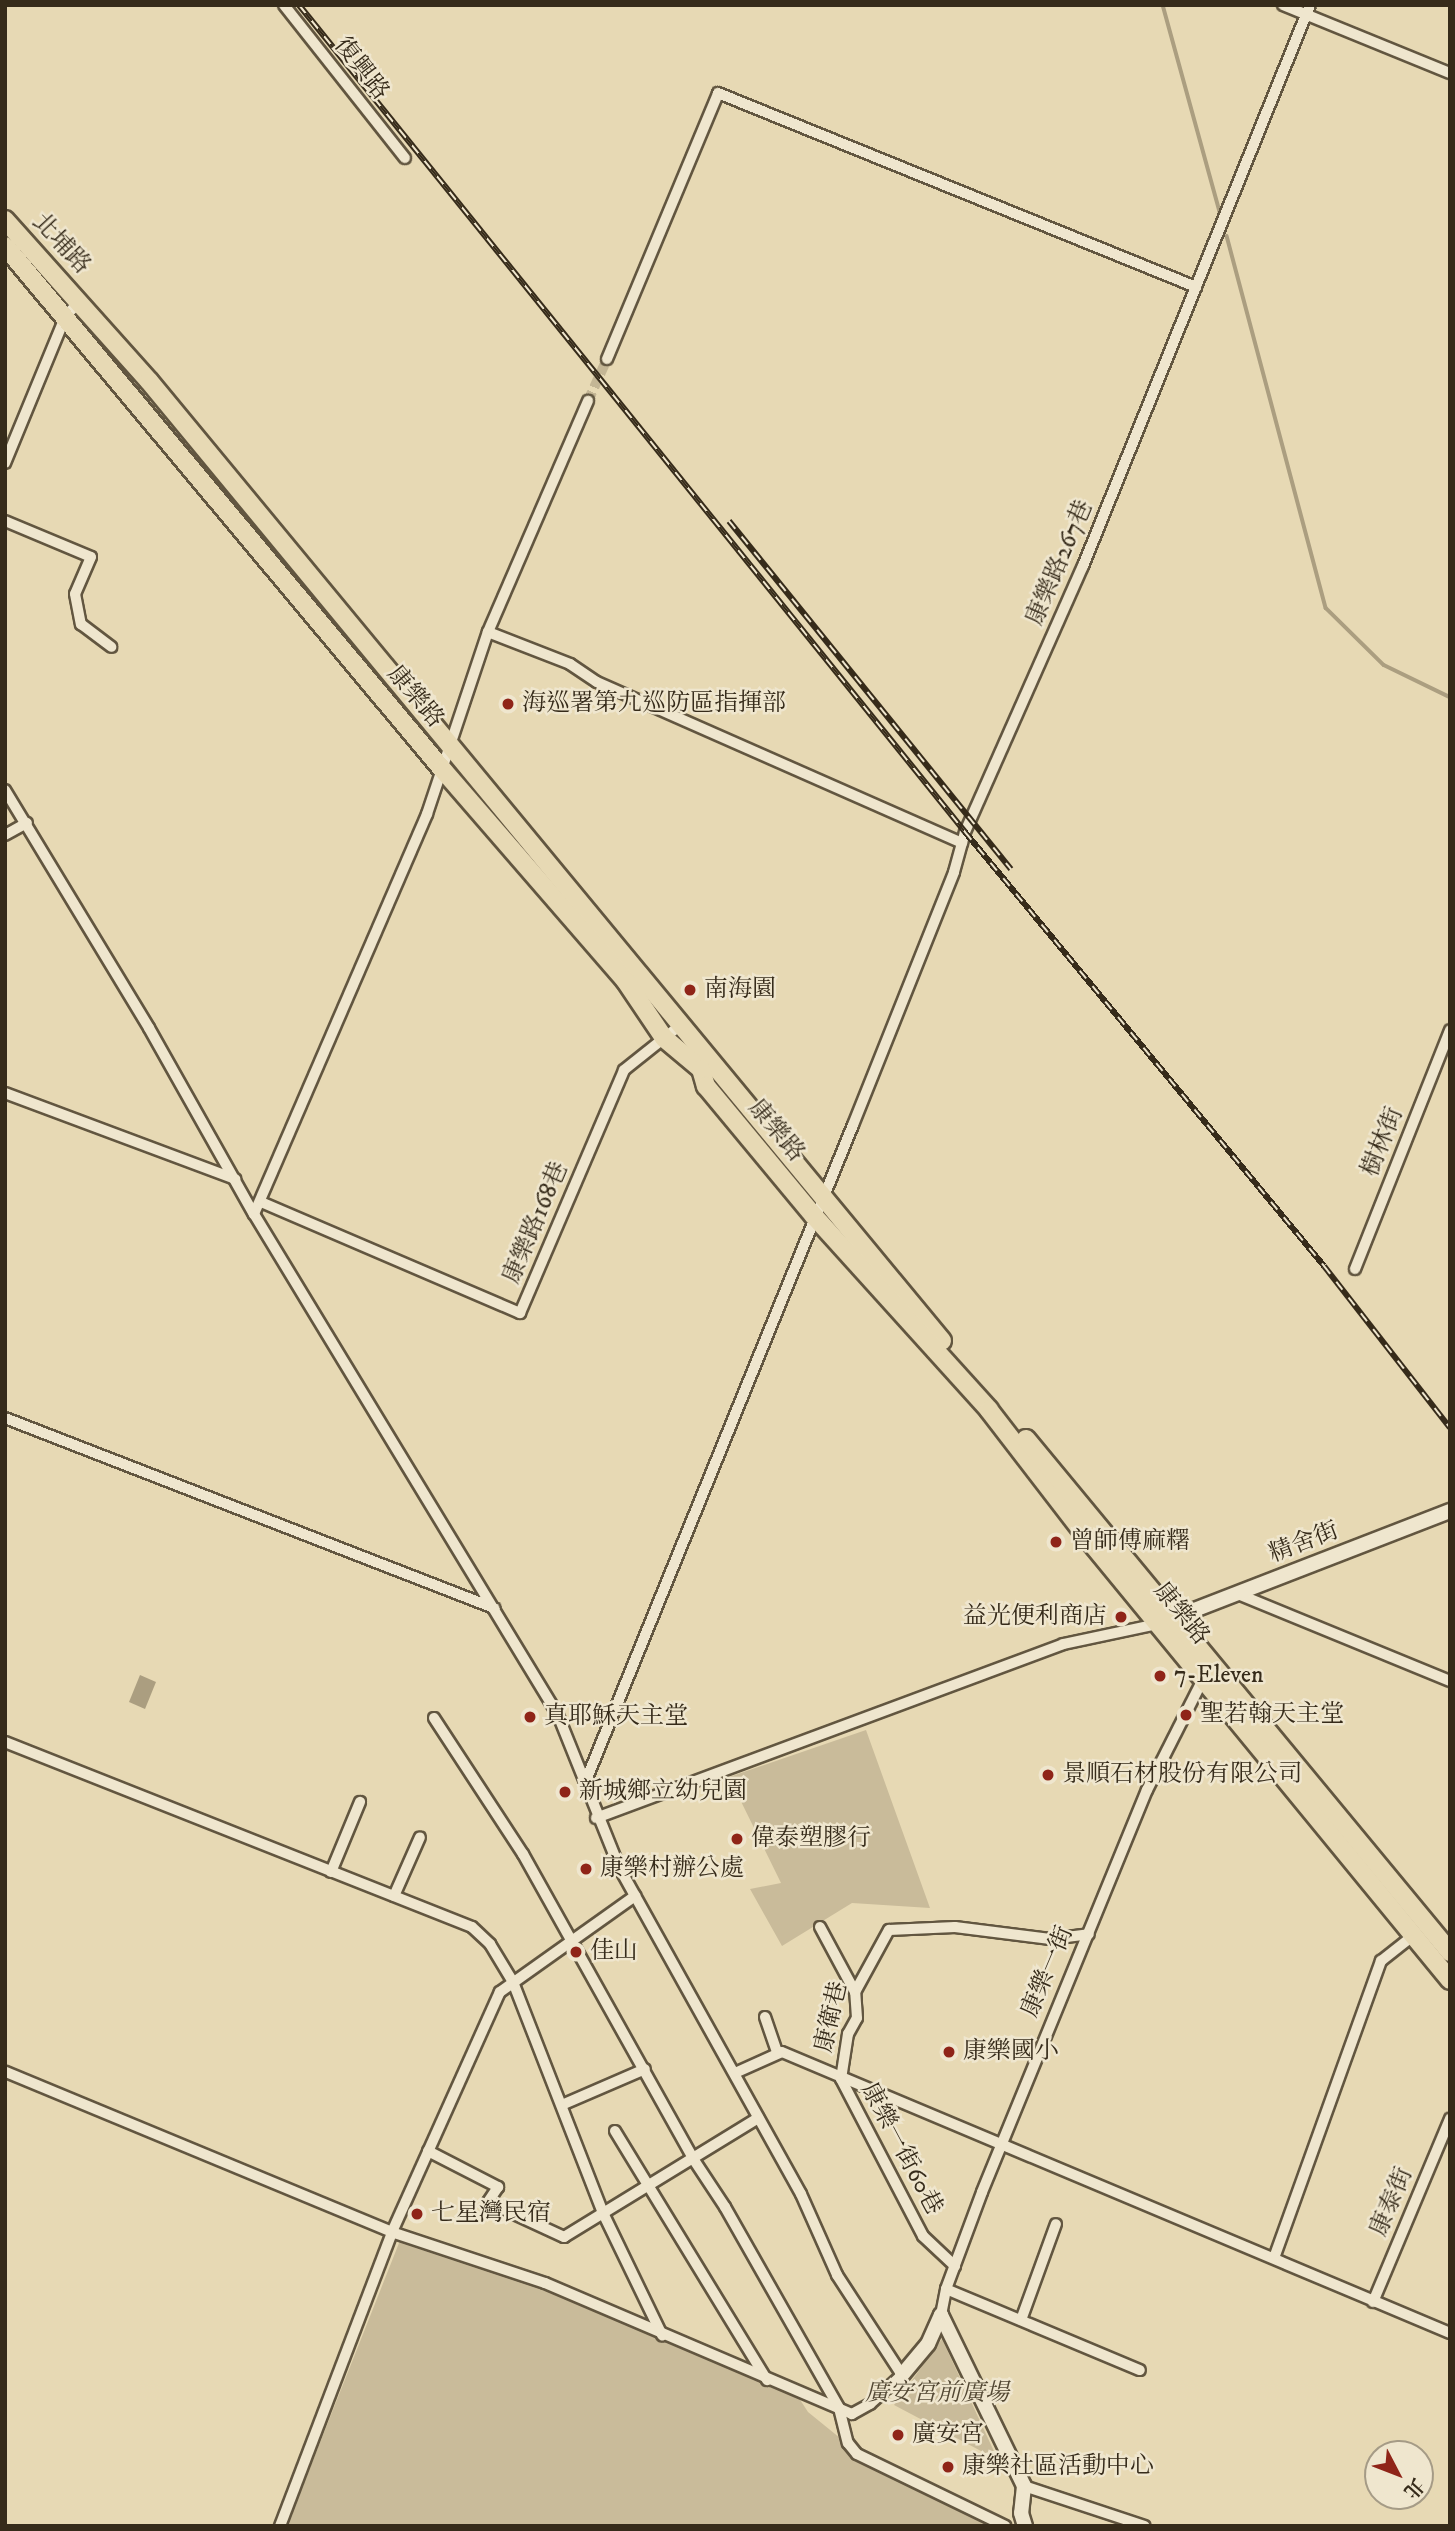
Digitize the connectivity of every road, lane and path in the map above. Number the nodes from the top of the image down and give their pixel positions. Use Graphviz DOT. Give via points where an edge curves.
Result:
graph roads {
  1 [pos="284,5"];
  2 [pos="1283,5"];
  3 [pos="1308,10"];
  4 [pos="1450,73"];
  5 [pos="405,158"];
  6 [pos="5,220"];
  7 [pos="5,246"];
  8 [pos="1196,287"];
  9 [pos="81,301"];
  10 [pos="66,315"];
  11 [pos="607,359"];
  12 [pos="588,401"];
  13 [pos="5,463"];
  14 [pos="240,496"];
  15 [pos="226,509"];
  16 [pos="5,521"];
  17 [pos="488,632"];
  18 [pos="111,647"];
  19 [pos="447,744"];
  20 [pos="443,770"];
  21 [pos="5,790"];
  22 [pos="27,823"];
  23 [pos="5,835"];
  24 [pos="962,843"];
  25 [pos="1450,1030"];
  26 [pos="671,1032"];
  27 [pos="5,1093"];
  28 [pos="235,1179"];
  29 [pos="261,1202"];
  30 [pos="818,1208"];
  31 [pos="254,1214"];
  32 [pos="1355,1269"];
  33 [pos="5,1418"];
  34 [pos="1450,1511"];
  35 [pos="1238,1594"];
  36 [pos="494,1608"];
  37 [pos="1175,1617"];
  38 [pos="1158,1624"];
  39 [pos="1209,1672"];
  40 [pos="1450,1681"];
  41 [pos="434,1717"];
  42 [pos="5,1742"];
  43 [pos="587,1778"];
  44 [pos="360,1802"];
  45 [pos="596,1818"];
  46 [pos="420,1837"];
  47 [pos="331,1872"];
  48 [pos="394,1896"];
  49 [pos="635,1896"];
  50 [pos="820,1927"];
  51 [pos="1089,1934"];
  52 [pos="1414,1935"];
  53 [pos="572,1941"];
  54 [pos="1450,1952"];
  55 [pos="1450,1980"];
  56 [pos="513,1982"];
  57 [pos="855,1992"];
  58 [pos="765,2017"];
  59 [pos="777,2051"];
  60 [pos="645,2069"];
  61 [pos="5,2072"];
  62 [pos="735,2073"];
  63 [pos="841,2079"];
  64 [pos="564,2104"];
  65 [pos="758,2118"];
  66 [pos="1450,2119"];
  67 [pos="615,2131"];
  68 [pos="1004,2143"];
  69 [pos="428,2151"];
  70 [pos="692,2157"];
  71 [pos="647,2186"];
  72 [pos="603,2213"];
  73 [pos="1056,2224"];
  74 [pos="392,2232"];
  75 [pos="1274,2258"];
  76 [pos="955,2266"];
  77 [pos="946,2289"];
  78 [pos="1373,2302"];
  79 [pos="941,2315"];
  80 [pos="1021,2320"];
  81 [pos="1450,2333"];
  82 [pos="662,2335"];
  83 [pos="1140,2370"];
  84 [pos="902,2375"];
  85 [pos="767,2380"];
  86 [pos="839,2408"];
  87 [pos="1024,2486"];
  88 [pos="279,2526"];
  89 [pos="1005,2526"];
  90 [pos="1025,2526"];
  91 [pos="1144,2526"];
  1 -- 5 [label="street, 復興路"];
  2 -- 3 [label="street"];
  3 -- 4 [label="street"];
  3 -- 8 [label="street, 康樂路267巷"];
  6 -- 9 [label="main road, 北埔路"];
  7 -- 10 [label="main road, 北埔路"];
  8 -- 11 [label="street" via="718,93"];
  8 -- 24 [label="street, 康樂路267巷" via="1083,566"];
  9 -- 10 [label="street"];
  9 -- 14 [label="main road, 康樂路"];
  10 -- 13 [label="street"];
  10 -- 15 [label="main road, 康樂路"];
  12 -- 17 [label="street"];
  14 -- 15 [label="main road"];
  14 -- 19 [label="main road, 康樂路"];
  15 -- 20 [label="main road, 康樂路"];
  16 -- 18 [label="street" via="91,557 75,594 81,624"];
  17 -- 19 [label="street"];
  17 -- 24 [label="street" via="570,664 597,682"];
  19 -- 20 [label="street"];
  19 -- 26 [label="main road, 康樂路"];
  20 -- 26 [label="main road, 康樂路"];
  20 -- 29 [label="street"];
  21 -- 22 [label="street"];
  22 -- 23 [label="street"];
  22 -- 28 [label="street"];
  24 -- 30 [label="street, 康樂路267巷"];
  25 -- 32 [label="street, 樹林街"];
  26 -- 29 [label="street, 康樂路168巷" via="624,1070 520,1313"];
  26 -- 30 [label="main road, 康樂路"];
  27 -- 28 [label="street"];
  28 -- 31 [label="street"];
  29 -- 31 [label="street"];
  30 -- 37 [label="main road, 康樂路"];
  30 -- 38 [label="main road, 康樂路" via="989,1410"];
  30 -- 43 [label="street, 康樂路267巷"];
  31 -- 36 [label="street"];
  33 -- 36 [label="street"];
  34 -- 35 [label="street, 精舍街"];
  35 -- 37 [label="street, 精舍街"];
  35 -- 40 [label="street"];
  36 -- 43 [label="street" via="558,1715"];
  37 -- 38 [label="street, 精舍街"];
  37 -- 39 [label="main road, 康樂路"];
  38 -- 39 [label="main road, 康樂路"];
  38 -- 45 [label="street" via="1063,1644"];
  39 -- 51 [label="street, 康樂一街" via="1147,1790"];
  39 -- 52 [label="main road, 康樂路"];
  39 -- 54 [label="main road, 康樂路"];
  41 -- 53 [label="street" via="523,1854"];
  42 -- 47 [label="street"];
  43 -- 45 [label="street"];
  44 -- 47 [label="street"];
  45 -- 49 [label="street"];
  46 -- 48 [label="street"];
  47 -- 48 [label="street"];
  48 -- 56 [label="street" via="472,1927 490,1944"];
  49 -- 53 [label="street"];
  49 -- 62 [label="street"];
  50 -- 57 [label="street"];
  51 -- 57 [label="street, 康衛巷" via="1050,1939 955,1927 889,1930"];
  51 -- 68 [label="street, 康樂一街"];
  52 -- 55 [label="main road, 康樂路"];
  52 -- 75 [label="street" via="1381,1961"];
  53 -- 56 [label="street"];
  53 -- 60 [label="street"];
  56 -- 64 [label="street"];
  56 -- 69 [label="street" via="500,1992 490,2010"];
  57 -- 63 [label="street, 康衛巷" via="857,2018 848,2034"];
  58 -- 59 [label="street"];
  59 -- 62 [label="street"];
  59 -- 63 [label="street"];
  60 -- 64 [label="street"];
  60 -- 70 [label="street"];
  61 -- 74 [label="street"];
  62 -- 65 [label="street"];
  63 -- 68 [label="street"];
  63 -- 76 [label="street, 康樂一街60巷" via="923,2236"];
  64 -- 72 [label="street"];
  65 -- 70 [label="street"];
  65 -- 84 [label="street" via="801,2194 837,2275"];
  66 -- 78 [label="street, 康泰街"];
  67 -- 71 [label="street"];
  68 -- 75 [label="street"];
  68 -- 76 [label="street, 康樂一街"];
  69 -- 72 [label="street" via="498,2187 488,2202 565,2237"];
  69 -- 74 [label="street"];
  70 -- 71 [label="street"];
  70 -- 86 [label="street"];
  71 -- 72 [label="street"];
  71 -- 85 [label="street"];
  72 -- 82 [label="street"];
  73 -- 80 [label="street"];
  74 -- 82 [label="street" via="545,2283"];
  74 -- 88 [label="street"];
  75 -- 78 [label="street"];
  76 -- 77 [label="street, 康樂一街"];
  77 -- 79 [label="street, 康樂一街"];
  77 -- 80 [label="street"];
  78 -- 81 [label="street"];
  79 -- 84 [label="street, 康樂一街" via="928,2344"];
  79 -- 87 [label="street"];
  80 -- 83 [label="street"];
  82 -- 85 [label="street"];
  84 -- 86 [label="street, 康樂一街" via="852,2414"];
  85 -- 86 [label="street"];
  86 -- 89 [label="street" via="848,2442 858,2454"];
  87 -- 90 [label="street" via="1020,2513"];
  87 -- 91 [label="street"];
}
